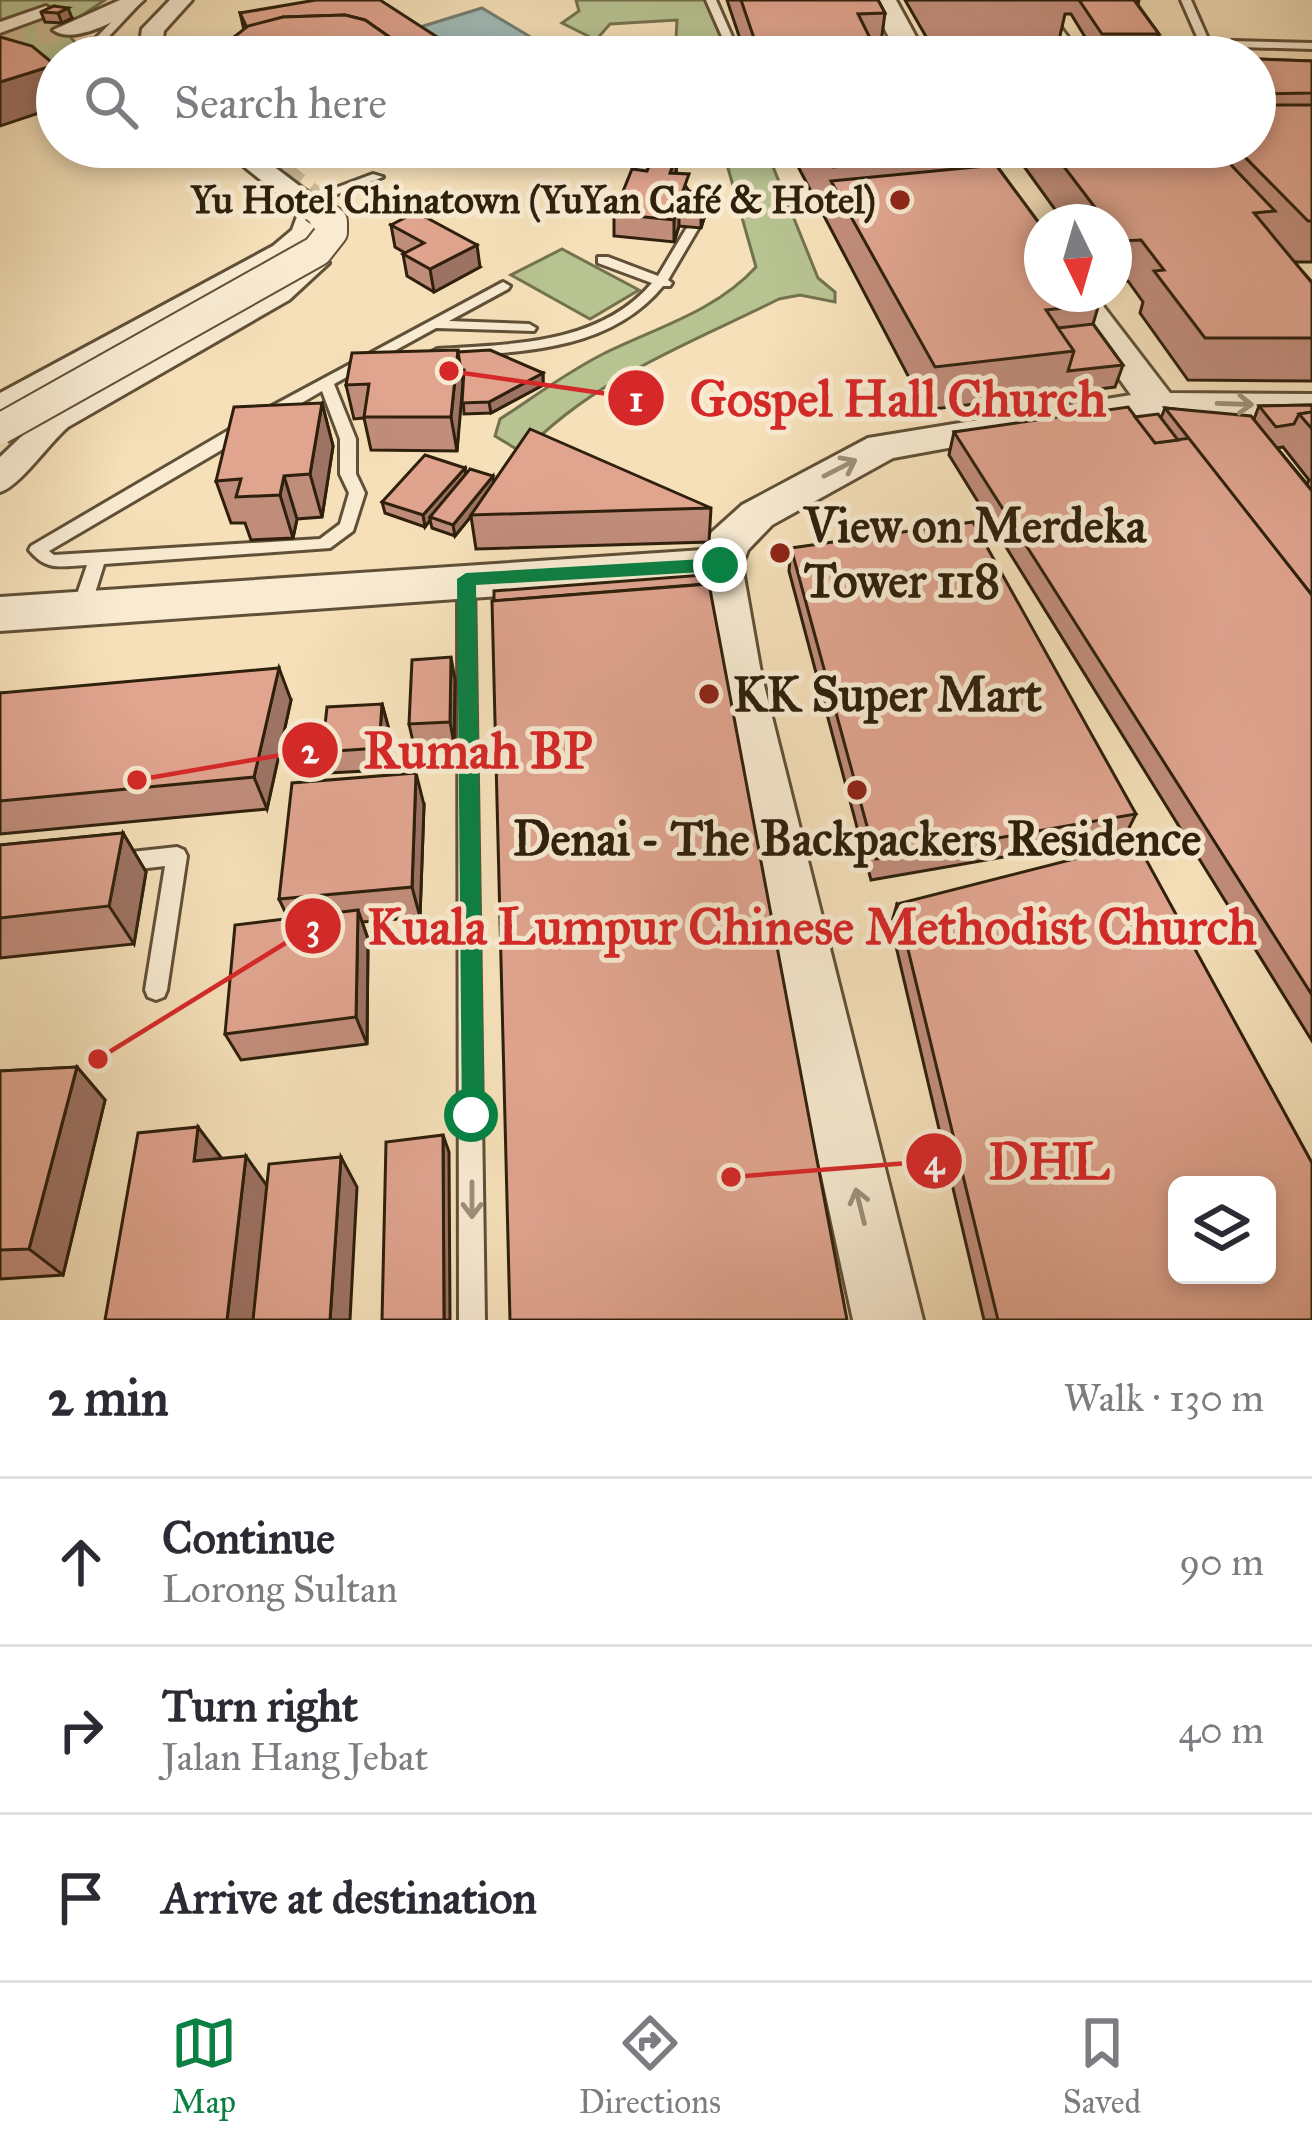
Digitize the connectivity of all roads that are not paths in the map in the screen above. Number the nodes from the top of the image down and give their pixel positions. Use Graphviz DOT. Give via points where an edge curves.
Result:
graph roads {
  1 [pos="136,0"];
  2 [pos="157,0"];
  3 [pos="182,0"];
  4 [pos="206,0"];
  5 [pos="712,0"];
  6 [pos="883,0"];
  7 [pos="1034,0"];
  8 [pos="1186,0"];
  9 [pos="51,18"];
  10 [pos="0,28"];
  11 [pos="103,36"];
  12 [pos="128,36"];
  13 [pos="154,36"];
  14 [pos="171,36"];
  15 [pos="727,36"];
  16 [pos="902,36"];
  17 [pos="1062,36"];
  18 [pos="1200,36"];
  19 [pos="1276,45"];
  20 [pos="1312,46"];
  21 [pos="260,168"];
  22 [pos="377,177"];
  23 [pos="309,205"];
  24 [pos="692,229"];
  25 [pos="603,260"];
  26 [pos="316,263"];
  27 [pos="665,283"];
  28 [pos="503,286"];
  29 [pos="1090,312"];
  30 [pos="435,325"];
  31 [pos="529,328"];
  32 [pos="361,365"];
  33 [pos="326,383"];
  34 [pos="1159,404"];
  35 [pos="0,406"];
  36 [pos="1312,406"];
  37 [pos="0,429"];
  38 [pos="0,481"];
  39 [pos="98,558"];
  40 [pos="720,565"];
  41 [pos="466,579"];
  42 [pos="82,606"];
  43 [pos="6,608"];
  44 [pos="89,865"];
  45 [pos="156,990"];
  46 [pos="472,1320"];
  47 [pos="887,1320"];
  1 -- 9 [label="street"];
  1 -- 11 [label="lane"];
  2 -- 12 [label="street"];
  3 -- 13 [label="street"];
  4 -- 14 [label="street"];
  5 -- 15 [label="lane"];
  6 -- 16 [label="street"];
  7 -- 17 [label="lane"];
  8 -- 18 [label="lane"];
  9 -- 10 [label="street"];
  19 -- 20 [label="lane"];
  21 -- 23 [label="street"];
  22 -- 23 [label="lane"];
  23 -- 35 [label="street" via="305,234 283,252"];
  23 -- 37 [label="street, bridge" via="332,222 316,251"];
  24 -- 27 [label="lane"];
  25 -- 27 [label="lane"];
  26 -- 38 [label="street" via="280,294 57,420"];
  27 -- 32 [label="lane" via="589,334"];
  28 -- 30 [label="lane"];
  29 -- 34 [label="street"];
  30 -- 31 [label="lane"];
  30 -- 32 [label="lane"];
  32 -- 33 [label="lane"];
  33 -- 39 [label="lane" via="37,550 50,560"];
  33 -- 39 [label="lane" via="348,439 357,494 347,526 324,544"];
  34 -- 36 [label="street, one-way"];
  40 -- 34 [label="street, one-way" via="728,543 757,515 897,441"];
  39 -- 42 [label="lane"];
  40 -- 41 [label="street"];
  47 -- 40 [label="street, one-way" via="796,985"];
  41 -- 42 [label="street"];
  41 -- 46 [label="lane, one-way"];
  42 -- 43 [label="street"];
  44 -- 45 [label="lane" via="177,856"];
}
